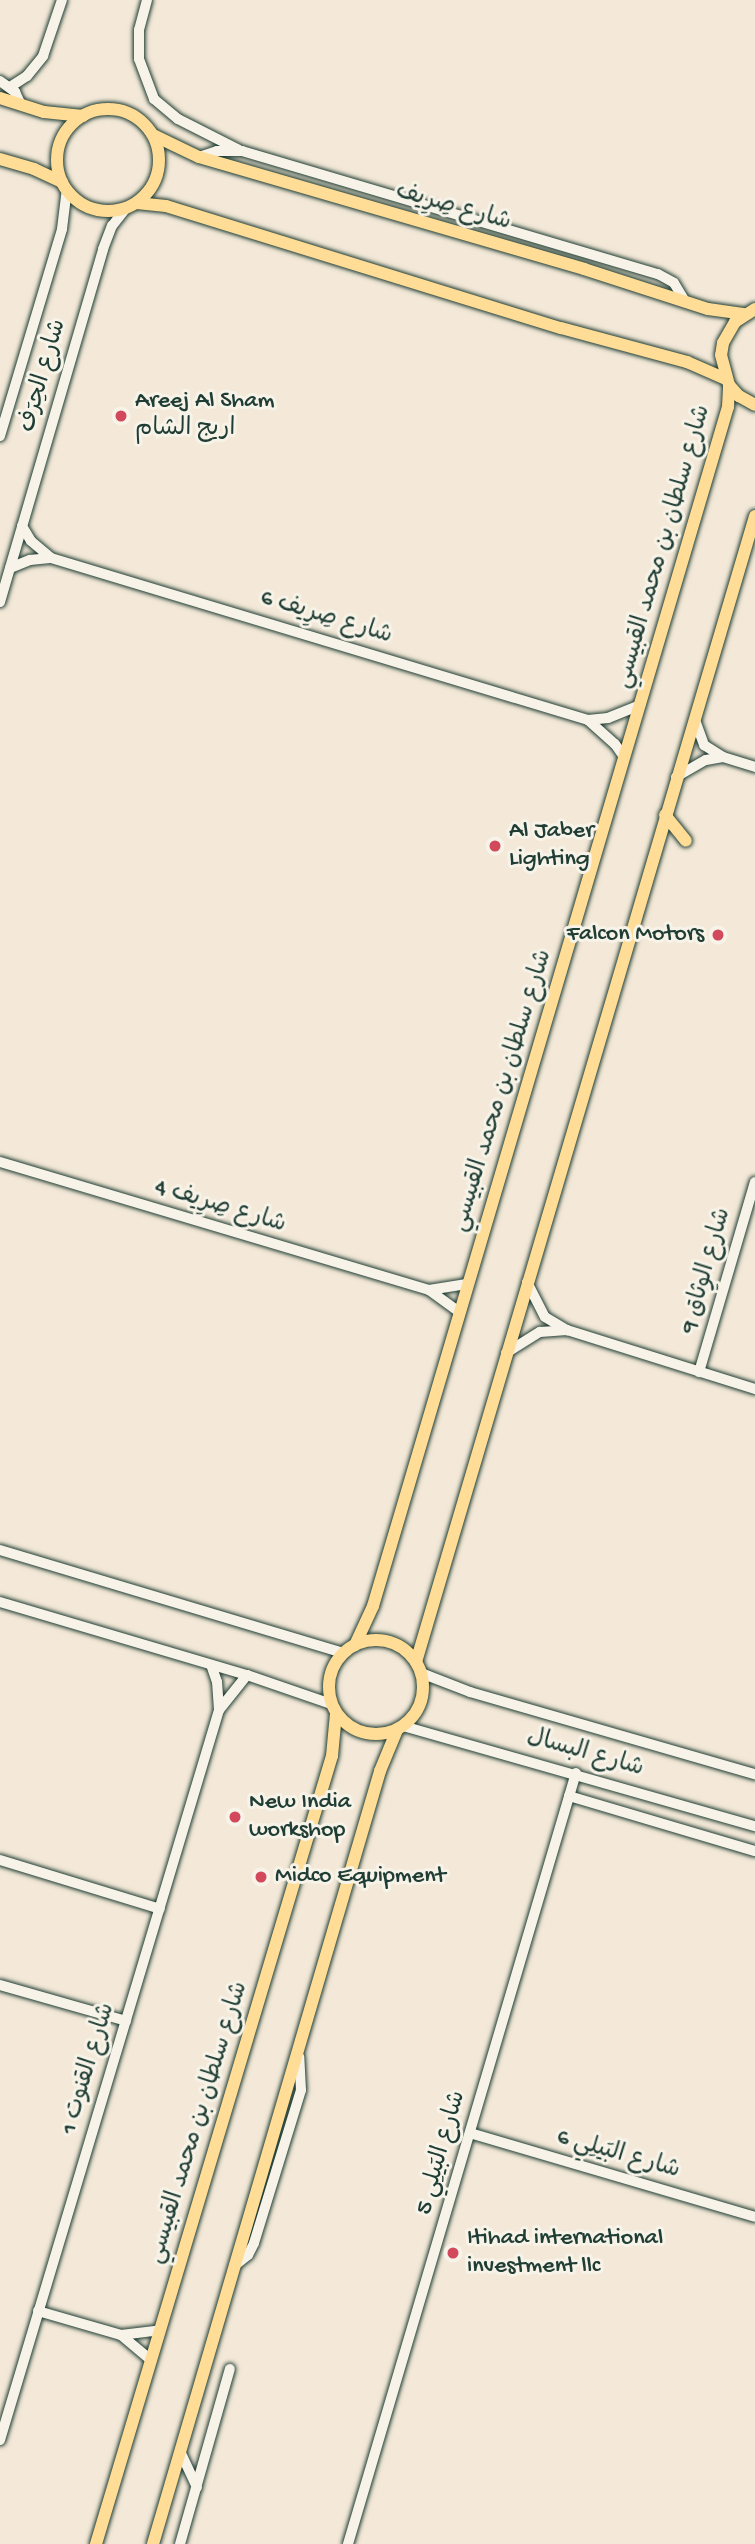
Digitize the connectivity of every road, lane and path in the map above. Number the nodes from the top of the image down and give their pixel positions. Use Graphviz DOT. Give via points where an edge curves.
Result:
graph roads {
  1 [pos="62,0"];
  2 [pos="146,0"];
  3 [pos="0,81"];
  4 [pos="10,88"];
  5 [pos="0,98"];
  6 [pos="21,105"];
  7 [pos="83,116"];
  8 [pos="153,135"];
  9 [pos="242,151"];
  10 [pos="199,157"];
  11 [pos="0,159"];
  12 [pos="64,186"];
  13 [pos="132,205"];
  14 [pos="685,302"];
  15 [pos="751,310"];
  16 [pos="728,382"];
  17 [pos="755,405"];
  18 [pos="0,436"];
  19 [pos="755,516"];
  20 [pos="22,526"];
  21 [pos="51,558"];
  22 [pos="10,568"];
  23 [pos="0,602"];
  24 [pos="640,705"];
  25 [pos="694,717"];
  26 [pos="587,720"];
  27 [pos="624,757"];
  28 [pos="723,757"];
  29 [pos="755,767"];
  30 [pos="676,777"];
  31 [pos="665,815"];
  32 [pos="686,841"];
  33 [pos="0,1163"];
  34 [pos="755,1182"];
  35 [pos="527,1282"];
  36 [pos="467,1284"];
  37 [pos="429,1290"];
  38 [pos="459,1312"];
  39 [pos="567,1330"];
  40 [pos="506,1354"];
  41 [pos="699,1371"];
  42 [pos="755,1389"];
  43 [pos="0,1550"];
  44 [pos="0,1602"];
  45 [pos="355,1645"];
  46 [pos="343,1653"];
  47 [pos="211,1665"];
  48 [pos="419,1667"];
  49 [pos="247,1675"];
  50 [pos="334,1709"];
  51 [pos="219,1710"];
  52 [pos="400,1728"];
  53 [pos="576,1773"];
  54 [pos="755,1774"];
  55 [pos="569,1796"];
  56 [pos="755,1826"];
  57 [pos="755,1851"];
  58 [pos="0,1860"];
  59 [pos="160,1909"];
  60 [pos="0,1984"];
  61 [pos="126,2021"];
  62 [pos="470,2133"];
  63 [pos="755,2217"];
  64 [pos="38,2311"];
  65 [pos="159,2330"];
  66 [pos="121,2335"];
  67 [pos="150,2359"];
  68 [pos="230,2369"];
  69 [pos="0,2440"];
  70 [pos="180,2451"];
  71 [pos="204,2461"];
  72 [pos="187,2466"];
  73 [pos="197,2487"];
  74 [pos="96,2544"];
  75 [pos="153,2544"];
  76 [pos="180,2544"];
  77 [pos="348,2544"];
  1 -- 4 [label="street" via="43,56"];
  2 -- 9 [label="street" via="139,59 154,99 178,119"];
  3 -- 4 [label="street"];
  4 -- 6 [label="street"];
  5 -- 6 [label="main road"];
  6 -- 7 [label="main road"];
  7 -- 8 [label="main road" via="115,109 130,114"];
  7 -- 12 [label="main road" via="71,125 60,145 57,167"];
  8 -- 10 [label="main road, شارع صِرِيف"];
  8 -- 13 [label="main road" via="159,165 155,179"];
  9 -- 10 [label="street"];
  9 -- 14 [label="street" via="658,274 674,283"];
  10 -- 14 [label="main road, شارع صِرِيف"];
  11 -- 12 [label="main road" via="34,169"];
  12 -- 13 [label="main road" via="78,202 93,209 110,211"];
  12 -- 18 [label="street, شارع الحِرَف" via="62,229"];
  13 -- 16 [label="main road" via="166,206 561,328 687,362"];
  13 -- 20 [label="street, شارع الحِرَف" via="113,226 103,249"];
  14 -- 15 [label="main road, شارع صِرِيف"];
  15 -- 16 [label="main road, شارع سلطان بن محمد القبيسي" via="735,321 723,343 722,367"];
  16 -- 17 [label="main road" via="739,396"];
  16 -- 24 [label="main road, شارع سلطان بن محمد القبيسي" via="728,407"];
  19 -- 25 [label="main road"];
  20 -- 21 [label="street, شارع صِرِيف 6"];
  20 -- 22 [label="street, شارع الحِرَف"];
  21 -- 22 [label="street, شارع صِرِيف 6"];
  21 -- 26 [label="street, شارع صِرِيف 6"];
  22 -- 23 [label="street, شارع الحِرَف"];
  24 -- 26 [label="street, شارع صِرِيف 6" via="608,718"];
  24 -- 27 [label="main road, شارع سلطان بن محمد القبيسي"];
  25 -- 28 [label="street" via="704,745"];
  25 -- 30 [label="main road"];
  26 -- 27 [label="street, شارع صِرِيف 6"];
  27 -- 36 [label="main road, شارع سلطان بن محمد القبيسي"];
  28 -- 29 [label="street"];
  28 -- 30 [label="street" via="706,760"];
  30 -- 31 [label="main road"];
  31 -- 32 [label="main road"];
  31 -- 35 [label="main road"];
  33 -- 37 [label="street, شارع صِرِيف 4"];
  34 -- 41 [label="street, شارع الوِثاق 9"];
  35 -- 39 [label="street" via="545,1317"];
  35 -- 40 [label="main road"];
  36 -- 37 [label="street, شارع صِرِيف 4"];
  36 -- 38 [label="main road, شارع سلطان بن محمد القبيسي"];
  37 -- 38 [label="street, شارع صِرِيف 4"];
  38 -- 45 [label="main road, شارع سلطان بن محمد القبيسي" via="373,1606"];
  39 -- 40 [label="street" via="540,1332"];
  39 -- 41 [label="street"];
  40 -- 48 [label="main road"];
  41 -- 42 [label="street"];
  43 -- 46 [label="street"];
  44 -- 47 [label="street"];
  45 -- 46 [label="main road"];
  45 -- 48 [label="main road" via="389,1642 405,1649"];
  46 -- 50 [label="main road" via="329,1679"];
  47 -- 49 [label="street"];
  47 -- 51 [label="street, شارع القنوت 1"];
  48 -- 52 [label="main road" via="422,1699"];
  48 -- 54 [label="street, شارع البسال" via="470,1692"];
  49 -- 50 [label="street"];
  49 -- 51 [label="street, شارع القنوت 1"];
  50 -- 52 [label="main road" via="354,1730 366,1734"];
  50 -- 65 [label="main road, شارع سلطان بن محمد القبيسي" via="332,1756"];
  51 -- 59 [label="street, شارع القنوت 1"];
  52 -- 53 [label="street, شارع البسال"];
  52 -- 70 [label="main road" via="380,1771"];
  53 -- 55 [label="street, شارع البَيلِي 5"];
  53 -- 56 [label="street, شارع البسال"];
  55 -- 57 [label="street"];
  55 -- 62 [label="street, شارع البَيلِي 5"];
  58 -- 59 [label="street"];
  59 -- 61 [label="street, شارع القنوت 1"];
  60 -- 61 [label="street"];
  61 -- 64 [label="street, شارع القنوت 1"];
  62 -- 63 [label="street, شارع البَيلِي 6"];
  62 -- 77 [label="street, شارع البَيلِي 5"];
  64 -- 66 [label="street"];
  64 -- 69 [label="street, شارع القنوت 1"];
  65 -- 66 [label="street"];
  65 -- 67 [label="main road, شارع سلطان بن محمد القبيسي"];
  66 -- 67 [label="street"];
  67 -- 74 [label="main road, شارع سلطان بن محمد القبيسي"];
  68 -- 71 [label="street"];
  70 -- 72 [label="street"];
  70 -- 75 [label="main road"];
  71 -- 72 [label="street"];
  71 -- 73 [label="street"];
  72 -- 73 [label="street"];
  73 -- 76 [label="street"];
}
